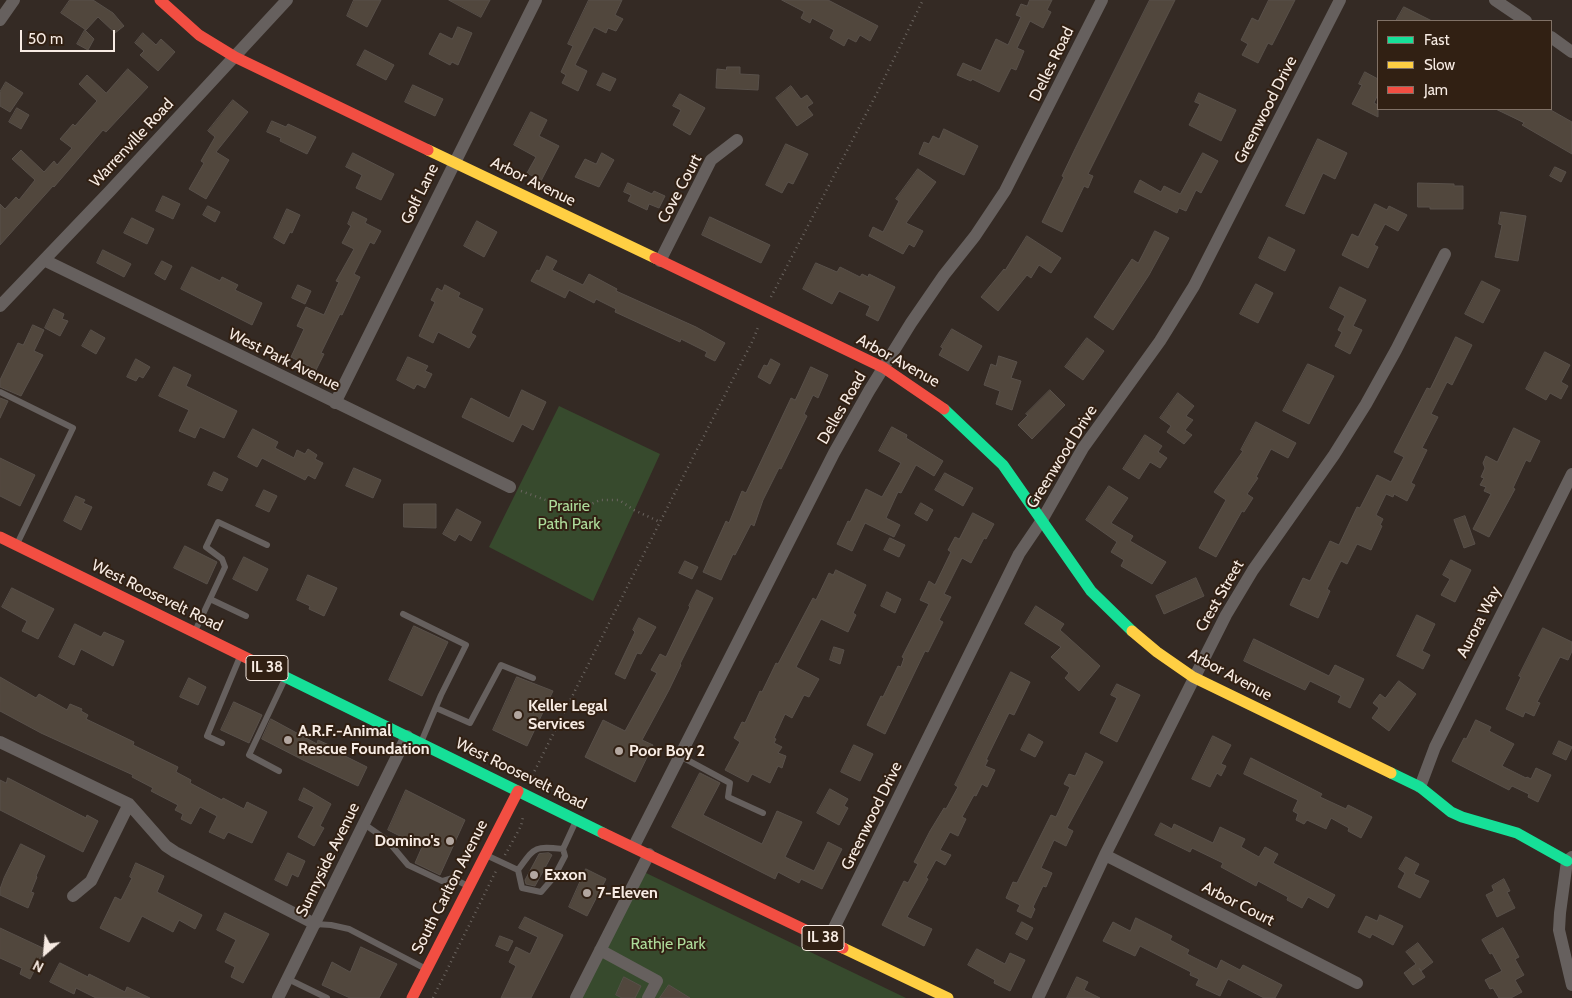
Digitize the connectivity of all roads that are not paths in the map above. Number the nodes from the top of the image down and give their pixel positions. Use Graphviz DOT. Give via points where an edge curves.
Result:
graph roads {
  1 [pos="14,0"];
  2 [pos="160,0"];
  3 [pos="287,0"];
  4 [pos="536,0"];
  5 [pos="1102,0"];
  6 [pos="1340,0"];
  7 [pos="1494,0"];
  8 [pos="0,20"];
  9 [pos="1524,20"];
  10 [pos="1552,38"];
  11 [pos="1572,52"];
  12 [pos="234,57"];
  13 [pos="737,140"];
  14 [pos="454,162"];
  15 [pos="1445,254"];
  16 [pos="44,260"];
  17 [pos="660,260"];
  18 [pos="5,292"];
  19 [pos="0,306"];
  20 [pos="884,368"];
  21 [pos="0,392"];
  22 [pos="335,403"];
  23 [pos="1572,474"];
  24 [pos="510,487"];
  25 [pos="1042,520"];
  26 [pos="0,537"];
  27 [pos="16,545"];
  28 [pos="267,545"];
  29 [pos="210,599"];
  30 [pos="403,614"];
  31 [pos="246,616"];
  32 [pos="194,632"];
  33 [pos="241,655"];
  34 [pos="286,677"];
  35 [pos="1193,677"];
  36 [pos="533,678"];
  37 [pos="436,708"];
  38 [pos="407,736"];
  39 [pos="0,742"];
  40 [pos="222,743"];
  41 [pos="421,743"];
  42 [pos="680,756"];
  43 [pos="279,771"];
  44 [pos="1420,787"];
  45 [pos="518,791"];
  46 [pos="129,804"];
  47 [pos="763,813"];
  48 [pos="577,819"];
  49 [pos="364,824"];
  50 [pos="634,846"];
  51 [pos="563,849"];
  52 [pos="485,854"];
  53 [pos="649,854"];
  54 [pos="1105,855"];
  55 [pos="1570,859"];
  56 [pos="518,870"];
  57 [pos="469,886"];
  58 [pos="73,896"];
  59 [pos="315,924"];
  60 [pos="828,940"];
  61 [pos="600,950"];
  62 [pos="427,969"];
  63 [pos="288,979"];
  64 [pos="1357,982"];
  65 [pos="1572,985"];
  66 [pos="278,998"];
  67 [pos="327,998"];
  68 [pos="412,998"];
  69 [pos="576,998"];
  70 [pos="648,998"];
  71 [pos="948,998"];
  72 [pos="1038,998"];
  1 -- 8 [label="street"];
  2 -- 12 [label="street, Arbor Avenue" via="199,35"];
  3 -- 12 [label="street, Warrenville Road"];
  4 -- 14 [label="street, Golf Lane"];
  5 -- 20 [label="street, Delles Road" via="1006,191 910,323"];
  6 -- 25 [label="street, Greenwood Drive" via="1194,286 1160,341 1083,448"];
  7 -- 9 [label="street"];
  10 -- 11 [label="street"];
  12 -- 14 [label="street, Arbor Avenue"];
  12 -- 16 [label="street, Warrenville Road"];
  13 -- 17 [label="street, Cove Court" via="712,160"];
  14 -- 17 [label="street, Arbor Avenue"];
  14 -- 22 [label="street, Golf Lane"];
  15 -- 35 [label="street, Crest Street" via="1366,404 1253,570"];
  16 -- 18 [label="street, Warrenville Road"];
  16 -- 22 [label="street, West Park Avenue"];
  17 -- 20 [label="street, Arbor Avenue"];
  18 -- 19 [label="street, Warrenville Road"];
  20 -- 25 [label="street, Arbor Avenue" via="940,404 971,433 1003,465"];
  20 -- 42 [label="street, Delles Road" via="801,516"];
  21 -- 27 [label="lane" via="74,428"];
  22 -- 24 [label="street, West Park Avenue"];
  23 -- 44 [label="street, Aurora Way" via="1435,747"];
  25 -- 35 [label="street, Arbor Avenue" via="1080,577 1120,621 1156,652"];
  25 -- 60 [label="street, Greenwood Drive" via="1019,554"];
  26 -- 27 [label="street, West Roosevelt Road / IL 38"];
  27 -- 32 [label="street, West Roosevelt Road / IL 38"];
  28 -- 29 [label="lane" via="218,522 206,547 222,559 224,567"];
  29 -- 31 [label="lane"];
  29 -- 32 [label="lane"];
  30 -- 37 [label="lane" via="466,645"];
  32 -- 33 [label="street, West Roosevelt Road / IL 38"];
  33 -- 34 [label="street, West Roosevelt Road / IL 38"];
  33 -- 40 [label="lane" via="207,736"];
  34 -- 38 [label="street, West Roosevelt Road / IL 38"];
  34 -- 43 [label="lane" via="249,755"];
  35 -- 44 [label="street, Arbor Avenue"];
  35 -- 54 [label="street, Crest Street"];
  36 -- 37 [label="lane" via="502,665 470,723"];
  37 -- 41 [label="lane"];
  38 -- 41 [label="street, West Roosevelt Road / IL 38"];
  38 -- 49 [label="street, Sunnyside Avenue"];
  39 -- 46 [label="street"];
  41 -- 45 [label="street, West Roosevelt Road / IL 38"];
  42 -- 47 [label="lane" via="730,783 728,797"];
  42 -- 50 [label="street, Delles Road"];
  44 -- 55 [label="street, Arbor Avenue" via="1451,812 1517,833"];
  45 -- 48 [label="street, West Roosevelt Road / IL 38"];
  45 -- 52 [label="street, South Carlton Avenue"];
  46 -- 58 [label="street" via="91,881"];
  46 -- 59 [label="street" via="175,852"];
  48 -- 50 [label="street, West Roosevelt Road / IL 38"];
  48 -- 51 [label="lane"];
  49 -- 57 [label="lane" via="387,840 408,865 442,881 452,878"];
  49 -- 59 [label="street, Sunnyside Avenue"];
  50 -- 53 [label="street, West Roosevelt Road / IL 38"];
  51 -- 56 [label="lane" via="542,847 533,850"];
  51 -- 56 [label="lane" via="565,856 541,892 522,888"];
  52 -- 56 [label="lane"];
  52 -- 57 [label="street, South Carlton Avenue"];
  53 -- 60 [label="street, West Roosevelt Road / IL 38"];
  53 -- 61 [label="street"];
  54 -- 64 [label="street, Arbor Court"];
  54 -- 72 [label="street, Crest Street"];
  55 -- 65 [label="street" via="1559,930"];
  57 -- 62 [label="street, South Carlton Avenue"];
  59 -- 62 [label="lane" via="349,929"];
  59 -- 63 [label="street, Sunnyside Avenue"];
  60 -- 71 [label="street, West Roosevelt Road / IL 38"];
  61 -- 69 [label="street"];
  61 -- 70 [label="street" via="657,982"];
  62 -- 68 [label="street, South Carlton Avenue"];
  63 -- 66 [label="street, Sunnyside Avenue"];
  63 -- 67 [label="lane"];
}
